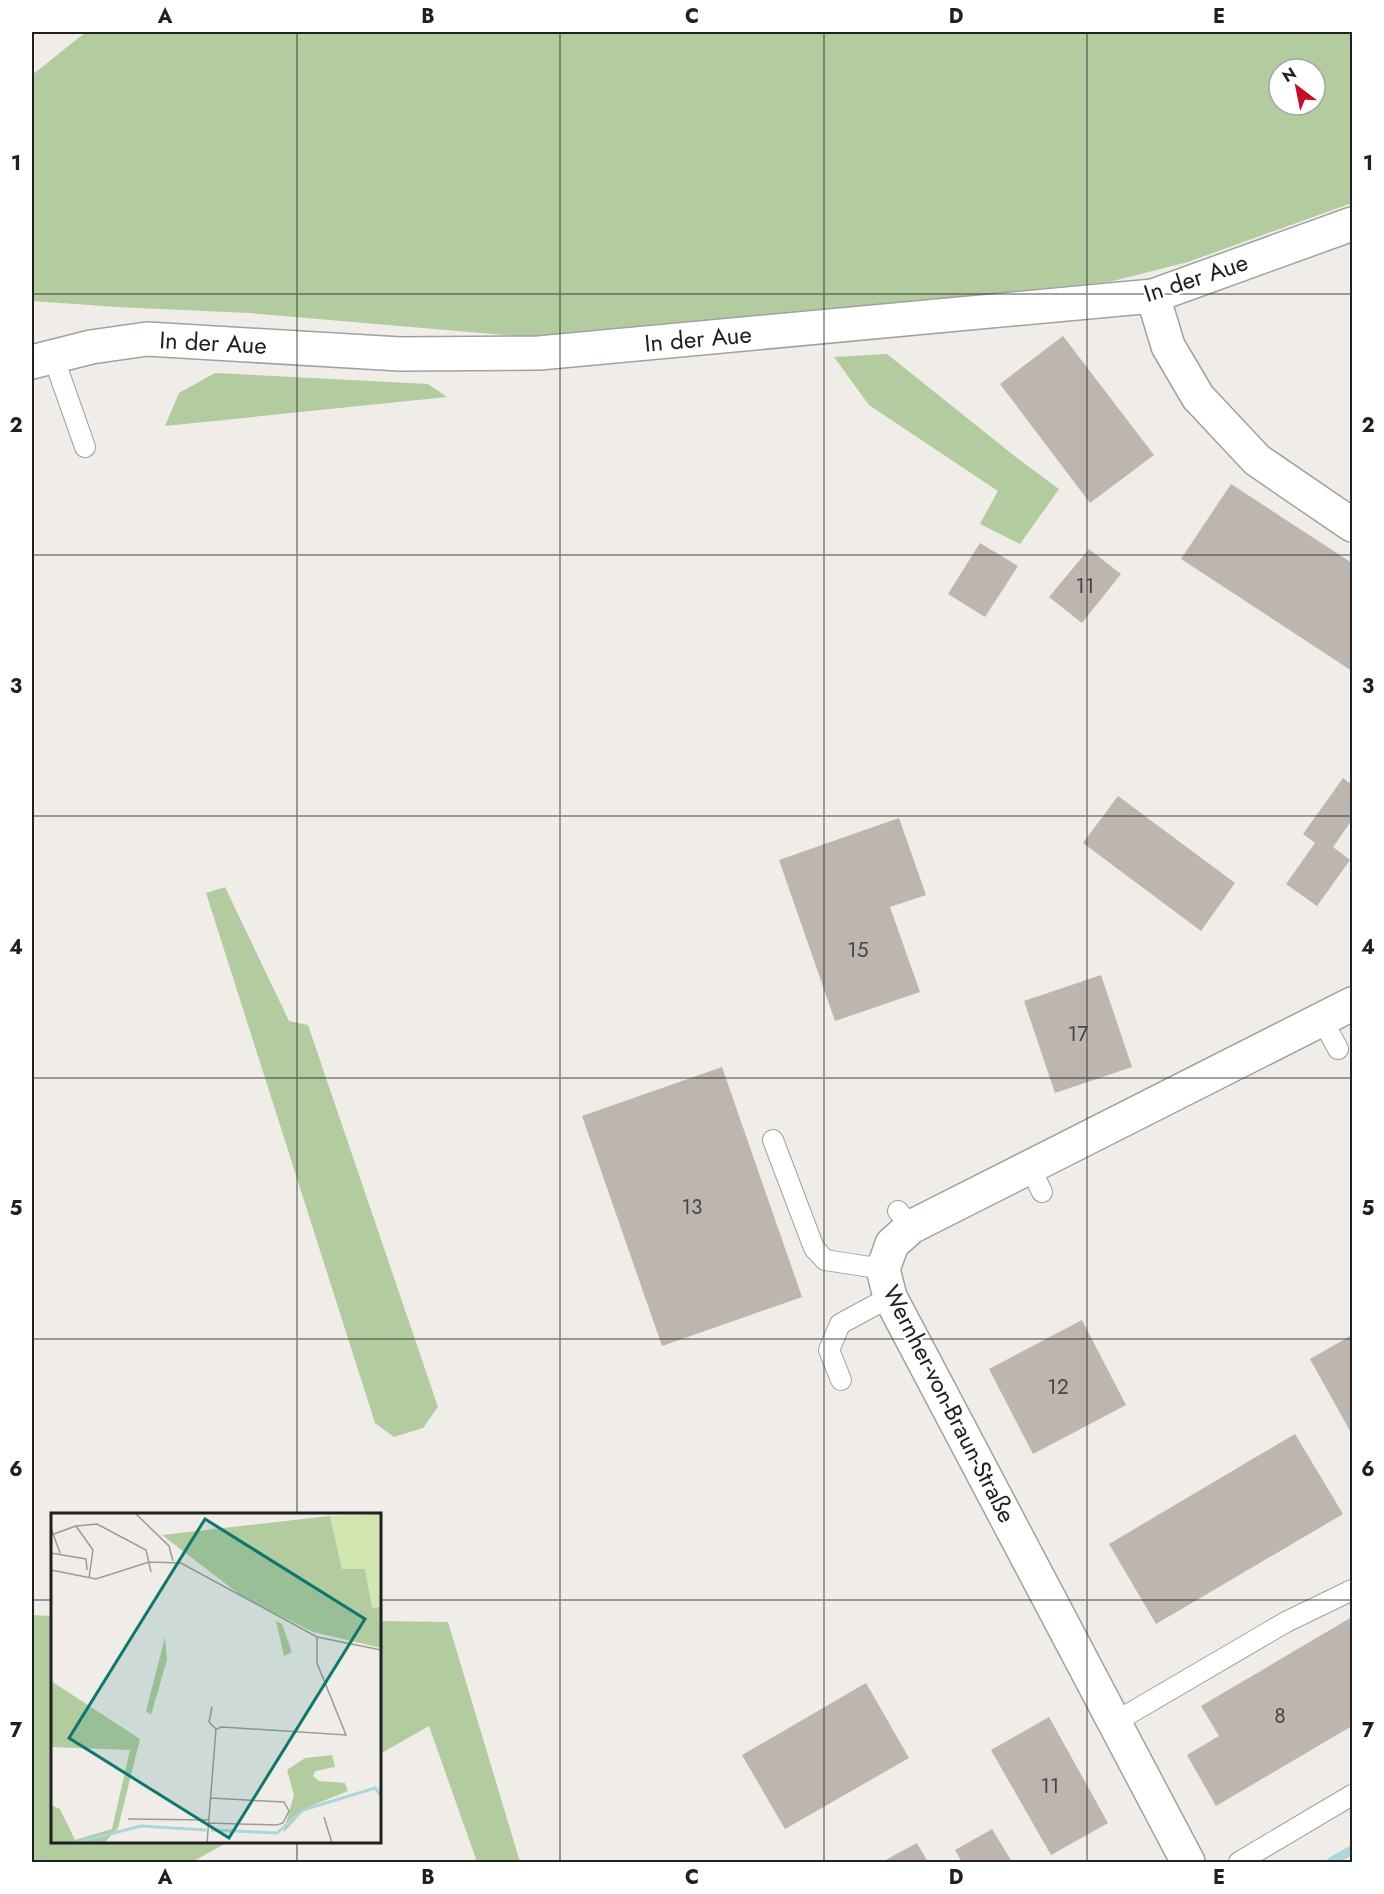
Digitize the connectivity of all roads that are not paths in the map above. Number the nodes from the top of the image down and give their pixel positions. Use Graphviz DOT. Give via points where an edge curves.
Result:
graph roads {
  1 [pos="1353,224"];
  2 [pos="1153,296"];
  3 [pos="42,359"];
  4 [pos="85,447"];
  5 [pos="1353,525"];
  6 [pos="1353,1004"];
  7 [pos="1322,1019"];
  8 [pos="1338,1049"];
  9 [pos="773,1140"];
  10 [pos="886,1283"];
  11 [pos="841,1380"];
  12 [pos="1353,1590"];
  13 [pos="1115,1722"];
  14 [pos="1353,1796"];
  15 [pos="1188,1863"];
  16 [pos="1239,1863"];
  1 -- 2 [label="street, In der Aue"];
  2 -- 3 [label="street, In der Aue" via="539,353 400,354 147,339 91,346"];
  2 -- 5 [label="street" via="1168,346 1198,397 1257,460"];
  3 -- 4 [label="lane"];
  6 -- 7 [label="street, Wernher-von-Braun-Straße"];
  7 -- 8 [label="lane"];
  7 -- 10 [label="street, Wernher-von-Braun-Straße" via="1036,1180 905,1219 892,1244"];
  9 -- 10 [label="lane" via="813,1248 825,1260"];
  10 -- 11 [label="lane" via="840,1324 829,1350"];
  10 -- 13 [label="street, Wernher-von-Braun-Straße"];
  12 -- 13 [label="lane" via="1286,1622"];
  13 -- 15 [label="street, Wernher-von-Braun-Straße"];
  14 -- 16 [label="lane"];
}
